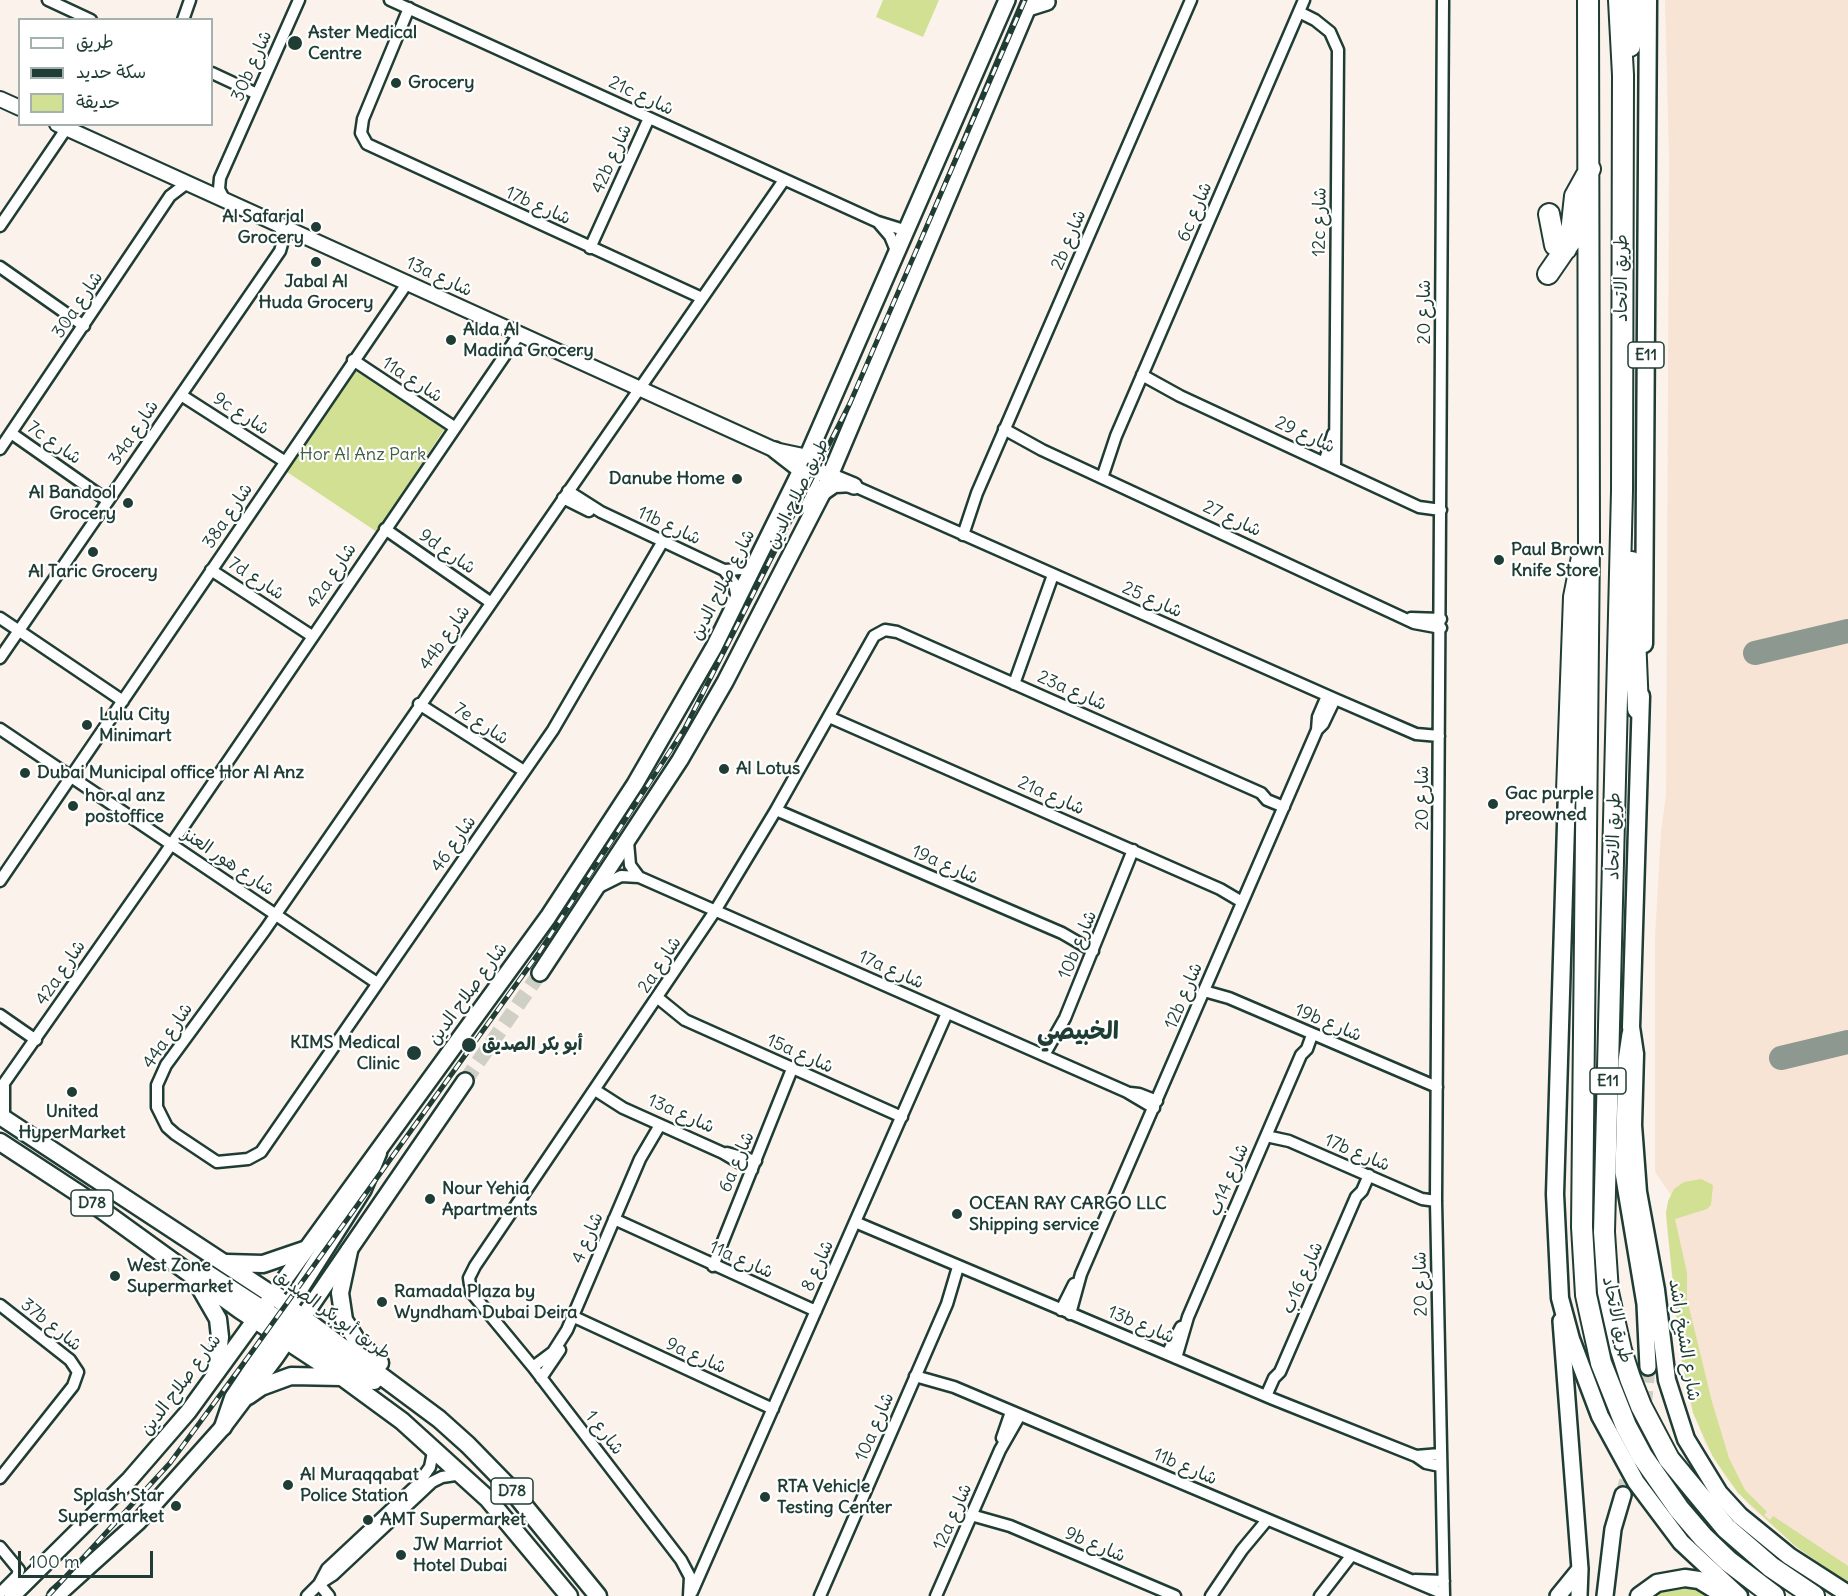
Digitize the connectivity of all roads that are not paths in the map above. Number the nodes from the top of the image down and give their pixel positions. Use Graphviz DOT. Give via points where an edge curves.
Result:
graph roads {
  1 [pos="48,0"];
  2 [pos="299,0"];
  3 [pos="390,0"];
  4 [pos="1007,0"];
  5 [pos="1191,0"];
  6 [pos="1304,0"];
  7 [pos="1443,0"];
  8 [pos="1588,0"];
  9 [pos="1619,0"];
  10 [pos="1634,0"];
  11 [pos="1648,0"];
  12 [pos="189,2"];
  13 [pos="1047,2"];
  14 [pos="1030,4"];
  15 [pos="408,8"];
  16 [pos="1297,16"];
  17 [pos="87,18"];
  18 [pos="182,18"];
  19 [pos="213,73"];
  20 [pos="1623,75"];
  21 [pos="258,94"];
  22 [pos="0,99"];
  23 [pos="18,107"];
  24 [pos="649,118"];
  25 [pos="62,127"];
  26 [pos="1590,169"];
  27 [pos="220,178"];
  28 [pos="781,178"];
  29 [pos="187,183"];
  30 [pos="203,190"];
  31 [pos="224,199"];
  32 [pos="1549,214"];
  33 [pos="878,222"];
  34 [pos="278,224"];
  35 [pos="0,226"];
  36 [pos="907,231"];
  37 [pos="590,248"];
  38 [pos="1566,249"];
  39 [pos="897,254"];
  40 [pos="0,267"];
  41 [pos="1548,274"];
  42 [pos="405,280"];
  43 [pos="702,298"];
  44 [pos="84,326"];
  45 [pos="517,332"];
  46 [pos="352,360"];
  47 [pos="1141,379"];
  48 [pos="824,387"];
  49 [pos="639,388"];
  50 [pos="181,395"];
  51 [pos="864,397"];
  52 [pos="831,403"];
  53 [pos="454,427"];
  54 [pos="11,433"];
  55 [pos="1003,433"];
  56 [pos="0,449"];
  57 [pos="775,450"];
  58 [pos="840,453"];
  59 [pos="807,457"];
  60 [pos="284,461"];
  61 [pos="1330,465"];
  62 [pos="1099,476"];
  63 [pos="830,478"];
  64 [pos="854,486"];
  65 [pos="1622,491"];
  66 [pos="565,495"];
  67 [pos="820,499"];
  68 [pos="108,501"];
  69 [pos="1441,506"];
  70 [pos="385,529"];
  71 [pos="960,533"];
  72 [pos="663,541"];
  73 [pos="1589,543"];
  74 [pos="758,559"];
  75 [pos="211,570"];
  76 [pos="724,570"];
  77 [pos="1057,576"];
  78 [pos="738,600"];
  79 [pos="490,602"];
  80 [pos="766,602"];
  81 [pos="0,618"];
  82 [pos="1441,623"];
  83 [pos="19,631"];
  84 [pos="312,636"];
  85 [pos="871,641"];
  86 [pos="0,658"];
  87 [pos="1010,682"];
  88 [pos="1331,698"];
  89 [pos="123,701"];
  90 [pos="419,704"];
  91 [pos="1638,709"];
  92 [pos="830,713"];
  93 [pos="0,729"];
  94 [pos="1440,736"];
  95 [pos="524,771"];
  96 [pos="70,777"];
  97 [pos="1567,791"];
  98 [pos="1285,803"];
  99 [pos="778,806"];
  100 [pos="628,842"];
  101 [pos="169,843"];
  102 [pos="1137,852"];
  103 [pos="639,878"];
  104 [pos="0,880"];
  105 [pos="597,889"];
  106 [pos="1244,899"];
  107 [pos="715,911"];
  108 [pos="273,913"];
  109 [pos="1095,948"];
  110 [pos="540,972"];
  111 [pos="377,983"];
  112 [pos="1206,987"];
  113 [pos="655,1002"];
  114 [pos="947,1013"];
  115 [pos="0,1015"];
  116 [pos="1631,1027"];
  117 [pos="1309,1033"];
  118 [pos="36,1040"];
  119 [pos="1048,1057"];
  120 [pos="796,1071"];
  121 [pos="465,1081"];
  122 [pos="1437,1081"];
  123 [pos="2,1088"];
  124 [pos="593,1093"];
  125 [pos="1155,1104"];
  126 [pos="2,1117"];
  127 [pos="902,1117"];
  128 [pos="656,1123"];
  129 [pos="1267,1132"];
  130 [pos="4,1144"];
  131 [pos="378,1154"];
  132 [pos="257,1156"];
  133 [pos="754,1166"];
  134 [pos="81,1168"];
  135 [pos="1366,1174"];
  136 [pos="1436,1197"];
  137 [pos="855,1222"];
  138 [pos="613,1223"];
  139 [pos="147,1243"];
  140 [pos="304,1250"];
  141 [pos="349,1251"];
  142 [pos="223,1262"];
  143 [pos="710,1264"];
  144 [pos="182,1268"];
  145 [pos="962,1268"];
  146 [pos="271,1294"];
  147 [pos="475,1297"];
  148 [pos="1560,1298"];
  149 [pos="0,1305"];
  150 [pos="816,1311"];
  151 [pos="1065,1312"];
  152 [pos="257,1314"];
  153 [pos="570,1323"];
  154 [pos="288,1325"];
  155 [pos="1172,1356"];
  156 [pos="533,1367"];
  157 [pos="1648,1367"];
  158 [pos="216,1372"];
  159 [pos="917,1372"];
  160 [pos="342,1377"];
  161 [pos="541,1378"];
  162 [pos="248,1396"];
  163 [pos="409,1396"];
  164 [pos="1270,1397"];
  165 [pos="773,1408"];
  166 [pos="1016,1413"];
  167 [pos="224,1427"];
  168 [pos="434,1447"];
  169 [pos="1440,1454"];
  170 [pos="1416,1456"];
  171 [pos="1440,1466"];
  172 [pos="464,1474"];
  173 [pos="1,1475"];
  174 [pos="1623,1495"];
  175 [pos="973,1511"];
  176 [pos="1262,1518"];
  177 [pos="385,1520"];
  178 [pos="719,1532"];
  179 [pos="0,1547"];
  180 [pos="1347,1554"];
  181 [pos="1580,1569"];
  182 [pos="1403,1577"];
  183 [pos="1444,1581"];
  184 [pos="319,1584"];
  185 [pos="1323,1591"];
  186 [pos="0,1593"];
  187 [pos="1848,1594"];
  188 [pos="1170,1595"];
  189 [pos="1444,1595"];
  190 [pos="12,1596"];
  191 [pos="56,1596"];
  192 [pos="307,1596"];
  193 [pos="329,1596"];
  194 [pos="569,1596"];
  195 [pos="598,1596"];
  196 [pos="690,1596"];
  197 [pos="695,1596"];
  198 [pos="820,1596"];
  199 [pos="936,1596"];
  200 [pos="1211,1596"];
  201 [pos="1558,1596"];
  202 [pos="1579,1596"];
  203 [pos="1605,1596"];
  204 [pos="1639,1596"];
  205 [pos="1725,1596"];
  206 [pos="1739,1596"];
  207 [pos="1774,1596"];
  208 [pos="1814,1596"];
  1 -- 17 [label="street"];
  2 -- 21 [label="street, 30b شارع"];
  3 -- 15 [label="street, 21c شارع"];
  4 -- 36 [label="main road, طريق صلاح الدين"];
  5 -- 55 [label="street, 2b شارع"];
  6 -- 16 [label="street, 6c شارع"];
  7 -- 69 [label="street, شارع 20"];
  8 -- 26 [label="highway, طريق الاتحاد / E11"];
  9 -- 20 [label="highway, طريق الاتحاد / E11"];
  10 -- 20 [label="highway" via="1632,36"];
  11 -- 91 [label="main road, طريق الاتحاد / E11" via="1644,642"];
  12 -- 18 [label="street"];
  13 -- 14 [label="main road"];
  14 -- 51 [label="main road, طريق صلاح الدين"];
  15 -- 24 [label="street, 21c شارع"];
  15 -- 37 [label="street, 17b شارع" via="363,119 363,139 376,150"];
  16 -- 47 [label="street, 6c شارع"];
  16 -- 61 [label="street, 12c شارع" via="1330,32 1338,50 1335,428"];
  19 -- 21 [label="street"];
  20 -- 65 [label="highway, طريق الاتحاد / E11"];
  21 -- 27 [label="street, 30b شارع"];
  22 -- 23 [label="street"];
  24 -- 28 [label="street, 21c شارع"];
  24 -- 37 [label="street, 42b شارع"];
  25 -- 29 [label="street, 13a شارع"];
  25 -- 35 [label="street"];
  26 -- 38 [label="highway" via="1575,195 1572,238"];
  26 -- 73 [label="highway, طريق الاتحاد / E11"];
  27 -- 30 [label="street"];
  27 -- 31 [label="street" via="219,189"];
  28 -- 33 [label="street, 21c شارع"];
  28 -- 43 [label="street, 44b شارع"];
  29 -- 30 [label="street, 13a شارع"];
  29 -- 44 [label="street, 30a شارع" via="170,196"];
  30 -- 31 [label="street, 13a شارع"];
  31 -- 34 [label="street, 13a شارع"];
  32 -- 38 [label="highway" via="1555,245"];
  33 -- 36 [label="street, 21c شارع"];
  33 -- 39 [label="street" via="890,236"];
  34 -- 42 [label="street, 13a شارع"];
  34 -- 50 [label="street, 34a شارع" via="284,237 280,251"];
  36 -- 39 [label="main road, طريق صلاح الدين"];
  36 -- 51 [label="main road" via="916,237 918,247 866,368"];
  37 -- 43 [label="street, 17b شارع"];
  38 -- 41 [label="highway"];
  39 -- 52 [label="main road, طريق صلاح الدين"];
  40 -- 44 [label="street"];
  42 -- 45 [label="street, 13a شارع"];
  42 -- 46 [label="street, 38a شارع"];
  43 -- 49 [label="street, 44b شارع"];
  44 -- 54 [label="street, 30a شارع"];
  45 -- 49 [label="street, 13a شارع"];
  45 -- 53 [label="street, 42a شارع"];
  46 -- 53 [label="street, 11a شارع"];
  46 -- 60 [label="street, 38a شارع"];
  47 -- 61 [label="street, شارع 29"];
  47 -- 62 [label="street, 6c شارع"];
  48 -- 52 [label="main road"];
  49 -- 57 [label="street, 13a شارع"];
  49 -- 66 [label="street, 44b شارع"];
  50 -- 60 [label="street, 9c شارع"];
  50 -- 68 [label="street, 34a شارع"];
  51 -- 58 [label="main road, طريق صلاح الدين"];
  52 -- 59 [label="main road, طريق صلاح الدين"];
  53 -- 70 [label="street, 42a شارع"];
  54 -- 56 [label="street, 30a شارع"];
  54 -- 68 [label="street, 7c شارع"];
  55 -- 62 [label="street, شارع 27"];
  55 -- 71 [label="street, 2b شارع"];
  57 -- 59 [label="main road"];
  58 -- 63 [label="main road, طريق صلاح الدين"];
  58 -- 64 [label="street" via="844,475"];
  59 -- 63 [label="main road"];
  59 -- 74 [label="main road, شارع صلاح الدين"];
  59 -- 80 [label="main road" via="813,496 770,581"];
  60 -- 75 [label="street, 38a شارع"];
  61 -- 69 [label="street, شارع 29" via="1416,505 1427,509"];
  62 -- 82 [label="street, شارع 27" via="1418,625"];
  63 -- 64 [label="main road"];
  63 -- 67 [label="main road, طريق صلاح الدين"];
  64 -- 67 [label="street" via="835,487"];
  64 -- 71 [label="street, شارع 25"];
  65 -- 91 [label="highway" via="1631,530"];
  65 -- 208 [label="highway, طريق الاتحاد / E11" via="1604,1232 1610,1301 1630,1378 1669,1459 1726,1528 1771,1567"];
  66 -- 72 [label="street, 11b شارع"];
  66 -- 79 [label="street, 44b شارع"];
  67 -- 80 [label="main road, طريق صلاح الدين"];
  68 -- 83 [label="street, 34a شارع"];
  69 -- 82 [label="street, شارع 20"];
  70 -- 79 [label="street, 9d شارع"];
  70 -- 84 [label="street, 42a شارع"];
  71 -- 77 [label="street, شارع 25"];
  72 -- 76 [label="street, 11b شارع"];
  72 -- 95 [label="street, شارع 46" via="566,708"];
  73 -- 97 [label="highway" via="1575,583"];
  73 -- 207 [label="highway, طريق الاتحاد / E11" via="1581,1227 1586,1295 1605,1374 1642,1456 1672,1501 1703,1537"];
  74 -- 76 [label="street" via="742,569"];
  74 -- 78 [label="main road, شارع صلاح الدين"];
  75 -- 84 [label="street, 7d شارع"];
  75 -- 89 [label="street, 38a شارع"];
  76 -- 78 [label="street" via="734,583"];
  77 -- 87 [label="street"];
  77 -- 88 [label="street, شارع 25"];
  78 -- 131 [label="main road, شارع صلاح الدين" via="678,712 607,829"];
  79 -- 90 [label="street, 44b شارع"];
  80 -- 100 [label="main road, طريق صلاح الدين" via="702,721"];
  81 -- 83 [label="street"];
  82 -- 94 [label="street, شارع 20"];
  83 -- 86 [label="street, 34a شارع"];
  83 -- 89 [label="street"];
  84 -- 101 [label="street, 42a شارع"];
  85 -- 87 [label="street, 23a شارع" via="879,632 891,630"];
  85 -- 92 [label="street, 2a شارع"];
  87 -- 98 [label="street, 23a شارع"];
  88 -- 94 [label="street, شارع 25" via="1416,734"];
  88 -- 98 [label="street, 12b شارع" via="1318,717 1317,730"];
  89 -- 96 [label="street, 38a شارع"];
  90 -- 95 [label="street, 7e شارع"];
  90 -- 108 [label="street, 44b شارع"];
  91 -- 116 [label="main road, طريق الاتحاد / E11"];
  92 -- 99 [label="street, 2a شارع"];
  92 -- 102 [label="street, 21a شارع"];
  93 -- 96 [label="street, شارع هور العنز"];
  94 -- 122 [label="street, شارع 20"];
  95 -- 111 [label="street, شارع 46"];
  96 -- 101 [label="street, شارع هور العنز"];
  96 -- 104 [label="street, 38a شارع"];
  97 -- 148 [label="main road" via="1555,1194"];
  98 -- 106 [label="street, 12b شارع"];
  99 -- 107 [label="street, 2a شارع"];
  99 -- 109 [label="street, 19a شارع"];
  100 -- 103 [label="street" via="630,865"];
  100 -- 105 [label="main road, طريق صلاح الدين"];
  101 -- 108 [label="street, شارع هور العنز"];
  101 -- 118 [label="street, 42a شارع"];
  102 -- 106 [label="street, 21a شارع"];
  102 -- 109 [label="street, 10b شارع"];
  103 -- 105 [label="street" via="621,876"];
  103 -- 107 [label="street, 17a شارع"];
  105 -- 110 [label="main road, طريق صلاح الدين"];
  106 -- 112 [label="street, 12b شارع"];
  107 -- 113 [label="street, 2a شارع"];
  107 -- 114 [label="street, 17a شارع"];
  108 -- 111 [label="street, شارع هور العنز"];
  108 -- 132 [label="street, 44a شارع" via="160,1074 155,1096 167,1127 211,1160 230,1162"];
  109 -- 119 [label="street, 10b شارع"];
  111 -- 132 [label="street, شارع 46"];
  112 -- 117 [label="street, 19b شارع"];
  112 -- 125 [label="street, 12b شارع"];
  113 -- 120 [label="street, 15a شارع" via="669,1016"];
  113 -- 124 [label="street, 2a شارع"];
  114 -- 119 [label="street, 17a شارع"];
  114 -- 127 [label="street, شارع 8"];
  115 -- 118 [label="street"];
  116 -- 157 [label="main road, طريق الاتحاد" via="1626,1061 1623,1172 1646,1304"];
  116 -- 187 [label="main road, شارع الشيخ راشد" via="1635,1054 1635,1170 1667,1380 1686,1439 1701,1467 1740,1516 1789,1556"];
  117 -- 122 [label="street, 19b شارع" via="1414,1077"];
  117 -- 129 [label="street, شارع 14ب"];
  118 -- 123 [label="street, 42a شارع"];
  119 -- 125 [label="street, 17a شارع"];
  120 -- 127 [label="street, 15a شارع"];
  120 -- 133 [label="street, 6a شارع"];
  121 -- 141 [label="main road"];
  122 -- 136 [label="street, شارع 20"];
  123 -- 126 [label="street, 42a شارع"];
  124 -- 128 [label="street, 13a شارع"];
  124 -- 147 [label="street, 2a شارع" via="471,1272 469,1285"];
  125 -- 151 [label="street, 12b شارع"];
  126 -- 134 [label="main road, طريق أبو بكر الصديق / D78"];
  127 -- 137 [label="street, شارع 8"];
  128 -- 133 [label="street, 13a شارع"];
  128 -- 138 [label="street, شارع 4"];
  129 -- 135 [label="street, 17b شارع"];
  129 -- 155 [label="street, شارع 14ب"];
  130 -- 134 [label="main road" via="32,1152 66,1173"];
  130 -- 139 [label="main road, D78"];
  131 -- 140 [label="main road, شارع صلاح الدين"];
  131 -- 154 [label="main road" via="363,1189"];
  133 -- 143 [label="street, 6a شارع"];
  134 -- 142 [label="main road, طريق أبو بكر الصديق / D78"];
  135 -- 136 [label="street, 17b شارع" via="1422,1199"];
  135 -- 164 [label="street, شارع 16ب"];
  136 -- 169 [label="street, شارع 20"];
  137 -- 145 [label="street, 13b شارع"];
  137 -- 150 [label="street, شارع 8"];
  138 -- 143 [label="street, 11a شارع"];
  138 -- 153 [label="street, شارع 4"];
  139 -- 144 [label="main road, D78"];
  139 -- 152 [label="main road" via="195,1265"];
  140 -- 142 [label="main road" via="263,1264"];
  140 -- 146 [label="main road, شارع صلاح الدين"];
  141 -- 154 [label="main road"];
  141 -- 163 [label="main road" via="340,1293 344,1320 357,1341 390,1371"];
  142 -- 146 [label="main road, طريق أبو بكر الصديق / D78"];
  143 -- 150 [label="street, 11a شارع"];
  144 -- 152 [label="main road, D78"];
  144 -- 158 [label="main road" via="206,1295 218,1319"];
  145 -- 151 [label="street, 13b شارع"];
  145 -- 159 [label="street, 10a شارع"];
  146 -- 152 [label="main road, شارع صلاح الدين"];
  146 -- 154 [label="main road, طريق أبو بكر الصديق / D78"];
  147 -- 156 [label="street, شارع 1"];
  148 -- 181 [label="main road"];
  148 -- 206 [label="main road" via="1600,1416 1636,1482 1682,1542"];
  149 -- 173 [label="street, 37b شارع" via="70,1360 78,1372 73,1386"];
  150 -- 165 [label="street, شارع 8"];
  151 -- 155 [label="street, 13b شارع"];
  152 -- 154 [label="main road"];
  152 -- 158 [label="main road, شارع صلاح الدين"];
  153 -- 156 [label="street, شارع 4" via="553,1352"];
  153 -- 161 [label="street, شارع 4" via="557,1357"];
  153 -- 165 [label="street, 9a شارع" via="605,1333"];
  154 -- 160 [label="main road, طريق أبو بكر الصديق / D78"];
  154 -- 162 [label="main road"];
  154 -- 163 [label="main road" via="354,1370"];
  154 -- 167 [label="main road" via="233,1398"];
  155 -- 164 [label="street, 13b شارع"];
  156 -- 161 [label="street, شارع 1"];
  158 -- 190 [label="main road, شارع صلاح الدين" via="138,1471"];
  159 -- 166 [label="street, 11b شارع"];
  159 -- 198 [label="street, 10a شارع"];
  160 -- 162 [label="main road" via="291,1376"];
  160 -- 168 [label="main road, طريق أبو بكر الصديق / D78"];
  161 -- 196 [label="street, شارع 1" via="686,1568"];
  162 -- 167 [label="main road"];
  163 -- 195 [label="main road, D78" via="489,1465"];
  164 -- 170 [label="street, 13b شارع"];
  165 -- 178 [label="street, شارع 8"];
  166 -- 175 [label="street, 12a شارع"];
  166 -- 176 [label="street, 11b شارع"];
  167 -- 191 [label="main road" via="138,1522"];
  168 -- 172 [label="main road, طريق أبو بكر الصديق / D78"];
  168 -- 177 [label="street" via="425,1476"];
  169 -- 170 [label="street, 13b شارع"];
  169 -- 171 [label="street, شارع 20"];
  170 -- 171 [label="street, 13b شارع"];
  171 -- 183 [label="street, شارع 20"];
  172 -- 177 [label="street" via="432,1482"];
  172 -- 194 [label="main road, طريق أبو بكر الصديق / D78"];
  174 -- 203 [label="main road" via="1611,1540"];
  175 -- 188 [label="street, 9b شارع"];
  175 -- 199 [label="street, 12a شارع"];
  176 -- 180 [label="street, 11b شارع"];
  176 -- 200 [label="street"];
  177 -- 184 [label="street" via="327,1569"];
  178 -- 196 [label="street, شارع 8"];
  178 -- 197 [label="street, شارع 8"];
  179 -- 186 [label="street" via="19,1570"];
  180 -- 182 [label="street, 11b شارع"];
  180 -- 185 [label="street"];
  181 -- 201 [label="main road"];
  181 -- 202 [label="main road"];
  182 -- 183 [label="street, 11b شارع"];
  182 -- 189 [label="street, 11b شارع"];
  183 -- 189 [label="street, شارع 20"];
  184 -- 192 [label="street"];
  184 -- 193 [label="street"];
  204 -- 205 [label="main road" via="1657,1583 1685,1578 1699,1580"];
}
